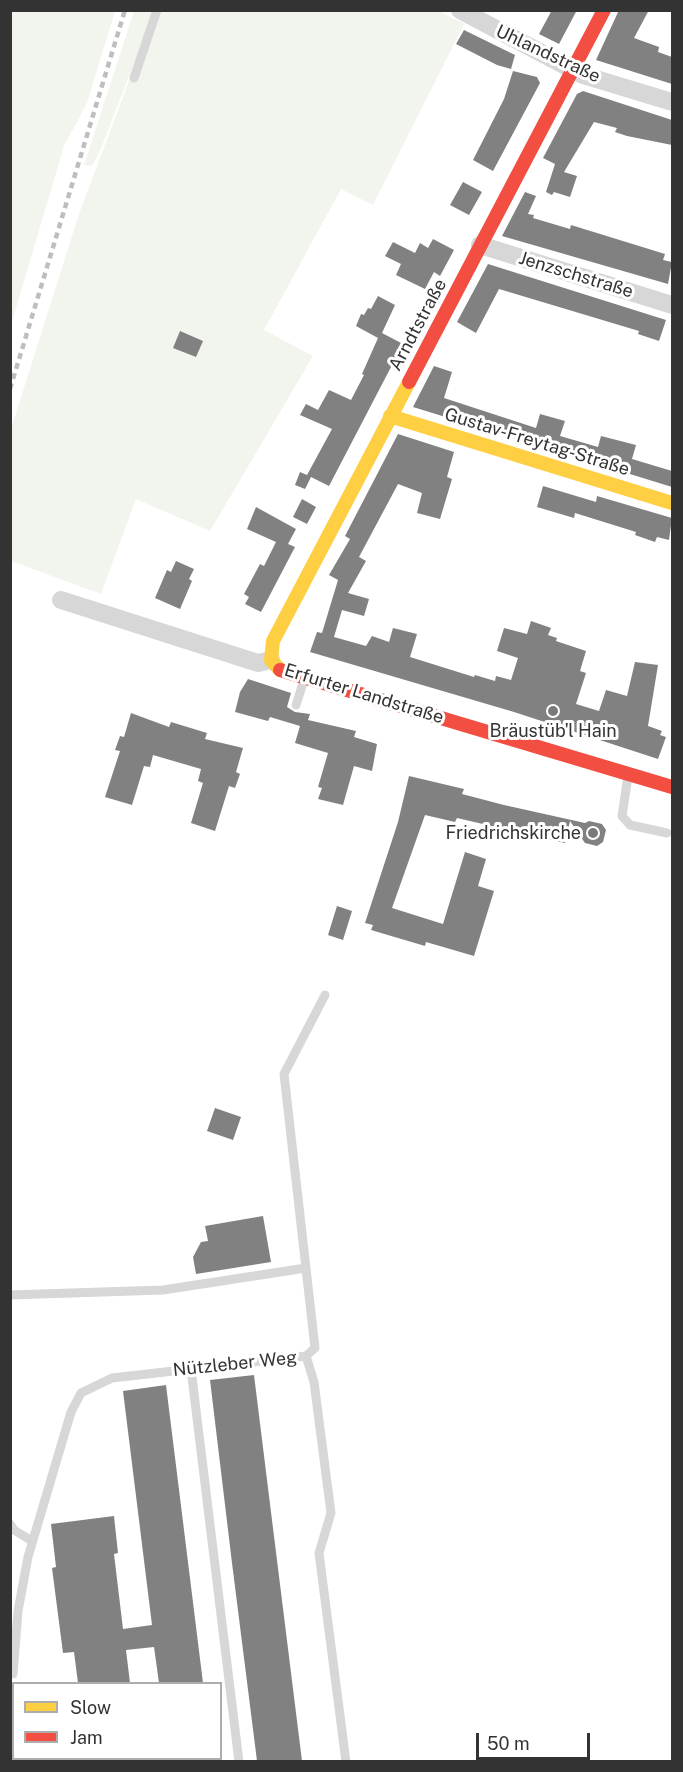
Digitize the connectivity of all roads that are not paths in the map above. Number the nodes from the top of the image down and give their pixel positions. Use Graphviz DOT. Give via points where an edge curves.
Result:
graph roads {
  1 [pos="157,10"];
  2 [pos="460,10"];
  3 [pos="604,10"];
  4 [pos="573,70"];
  5 [pos="134,78"];
  6 [pos="672,102"];
  7 [pos="480,245"];
  8 [pos="672,305"];
  9 [pos="390,416"];
  10 [pos="672,503"];
  11 [pos="61,600"];
  12 [pos="271,660"];
  13 [pos="304,677"];
  14 [pos="296,705"];
  15 [pos="629,774"];
  16 [pos="672,787"];
  17 [pos="667,833"];
  18 [pos="325,995"];
  19 [pos="306,1268"];
  20 [pos="10,1295"];
  21 [pos="306,1356"];
  22 [pos="191,1369"];
  23 [pos="10,1524"];
  24 [pos="32,1541"];
  25 [pos="13,1677"];
  26 [pos="239,1761"];
  27 [pos="346,1761"];
  1 -- 5 [label="lane"];
  2 -- 4 [label="street, Uhlandstraße"];
  3 -- 4 [label="street, Arndtstraße"];
  4 -- 6 [label="street, Uhlandstraße"];
  4 -- 7 [label="street, Arndtstraße"];
  7 -- 8 [label="street, Jenzschstraße"];
  7 -- 9 [label="street, Arndtstraße"];
  9 -- 10 [label="street, Gustav-Freytag-Straße"];
  9 -- 12 [label="street, Arndtstraße" via="273,641"];
  11 -- 12 [label="street, Erfurter Landstraße" via="258,663"];
  12 -- 13 [label="street, Erfurter Landstraße" via="279,670"];
  13 -- 14 [label="lane"];
  13 -- 15 [label="street, Erfurter Landstraße"];
  15 -- 16 [label="street, Erfurter Landstraße"];
  15 -- 17 [label="lane" via="622,816 630,825"];
  18 -- 19 [label="lane, Nützleber Weg" via="284,1074"];
  19 -- 20 [label="lane" via="163,1290"];
  19 -- 21 [label="lane, Nützleber Weg" via="315,1348"];
  21 -- 22 [label="lane, Nützleber Weg"];
  21 -- 27 [label="lane" via="314,1382 331,1513 319,1553"];
  22 -- 24 [label="lane, Nützleber Weg" via="112,1378 81,1393 71,1412"];
  22 -- 26 [label="lane"];
  23 -- 24 [label="lane"];
  24 -- 25 [label="lane, Nützleber Weg" via="18,1611"];
}
